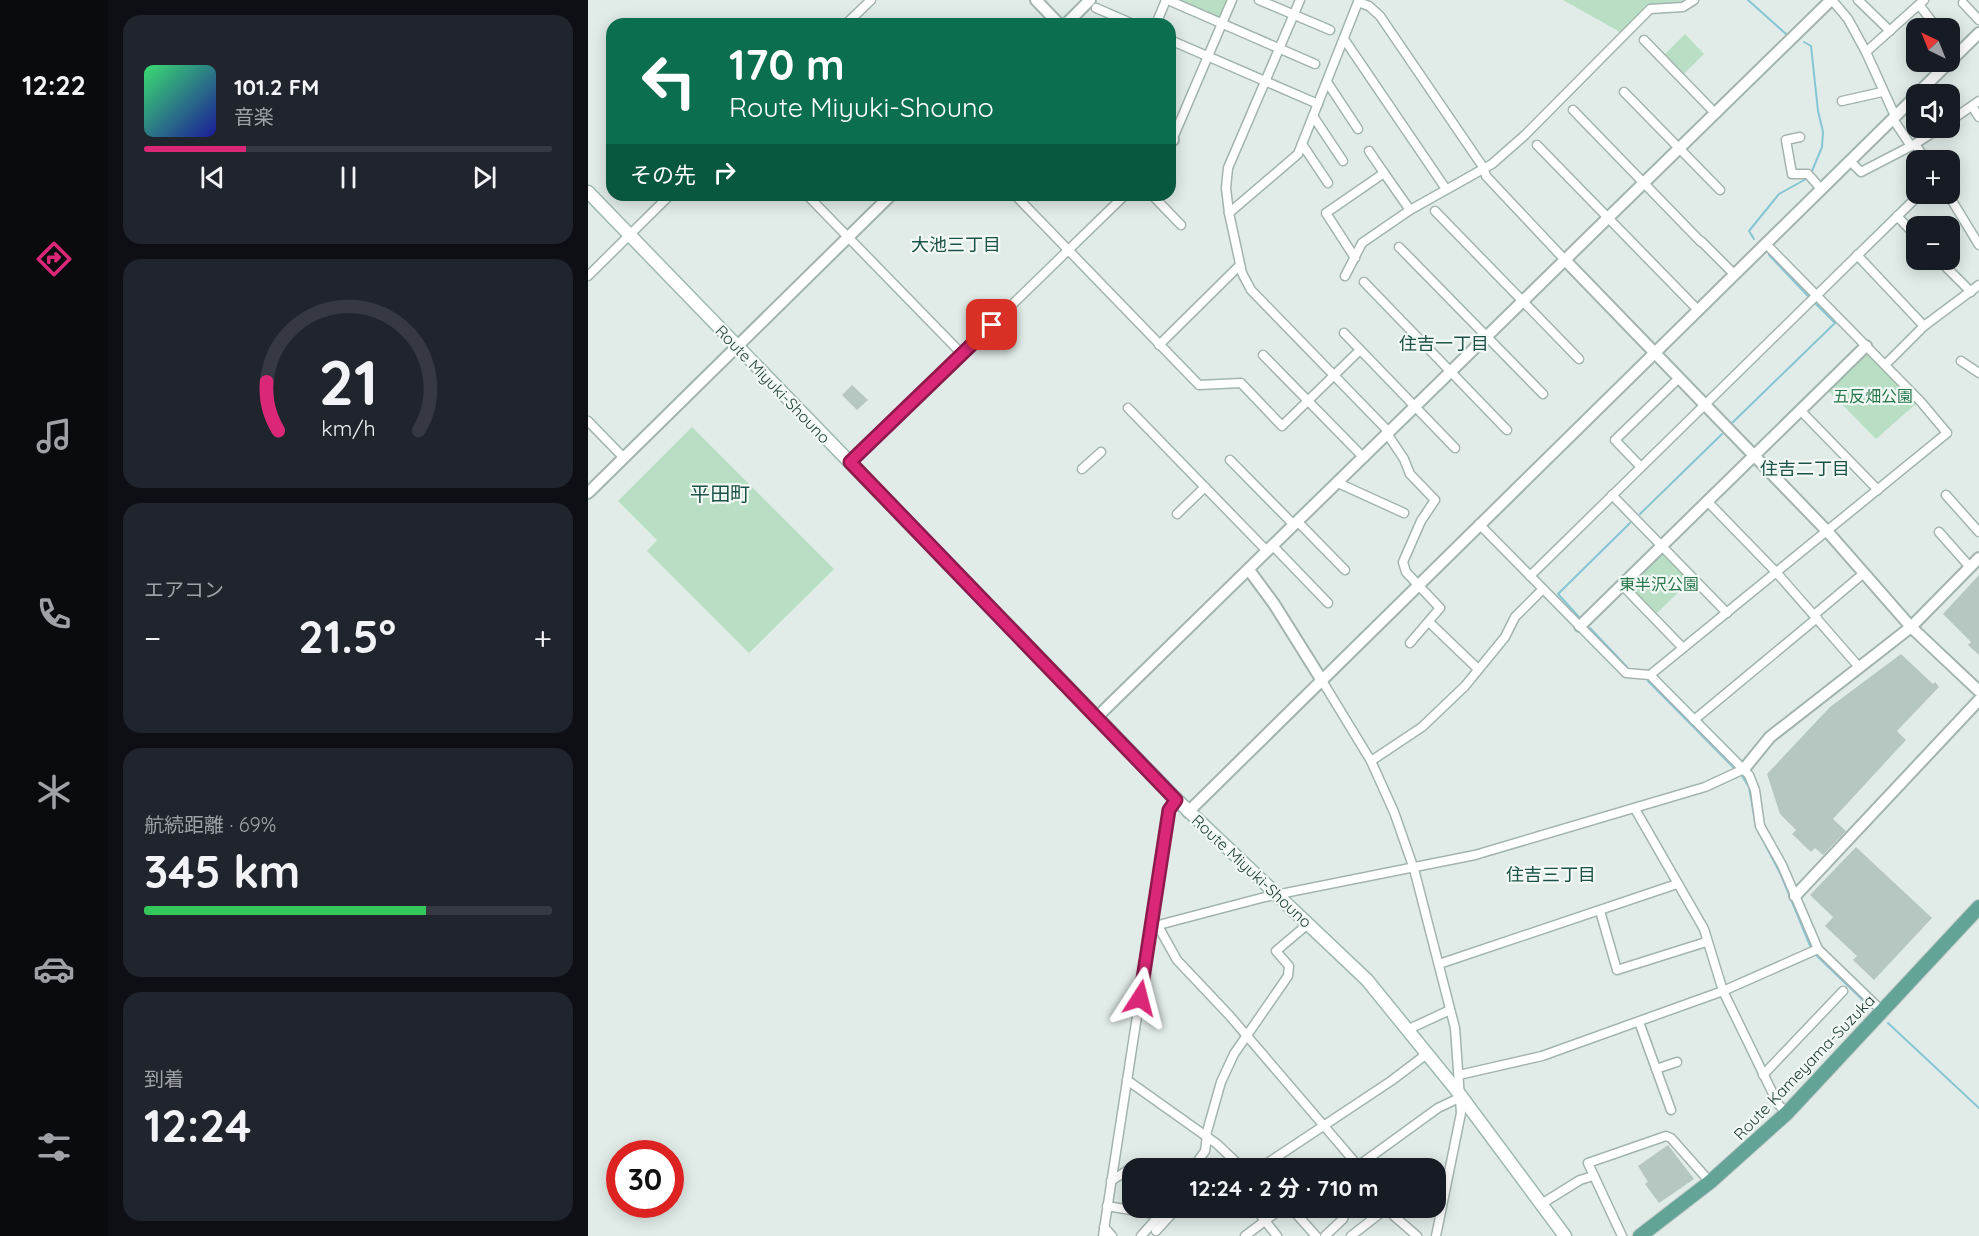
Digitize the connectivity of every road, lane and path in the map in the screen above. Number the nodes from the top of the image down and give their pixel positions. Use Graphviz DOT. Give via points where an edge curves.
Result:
graph roads {
  1 [pos="871,0"];
  2 [pos="1036,0"];
  3 [pos="1167,0"];
  4 [pos="1232,0"];
  5 [pos="1259,0"];
  6 [pos="1300,0"];
  7 [pos="1694,0"];
  8 [pos="1858,0"];
  9 [pos="1355,1"];
  10 [pos="1828,1"];
  11 [pos="1370,3"];
  12 [pos="1922,3"];
  13 [pos="1963,3"];
  14 [pos="1093,4"];
  15 [pos="1293,15"];
  16 [pos="853,18"];
  17 [pos="1053,18"];
  18 [pos="1074,18"];
  19 [pos="1121,18"];
  20 [pos="1159,18"];
  21 [pos="1931,18"];
  22 [pos="1979,20"];
  23 [pos="1222,23"];
  24 [pos="1330,30"];
  25 [pos="1890,31"];
  26 [pos="1979,33"];
  27 [pos="1344,39"];
  28 [pos="1644,40"];
  29 [pos="1176,43"];
  30 [pos="1278,48"];
  31 [pos="1866,52"];
  32 [pos="1208,57"];
  33 [pos="1315,64"];
  34 [pos="1265,81"];
  35 [pos="1327,82"];
  36 [pos="1928,84"];
  37 [pos="1624,92"];
  38 [pos="1882,92"];
  39 [pos="1842,101"];
  40 [pos="1318,104"];
  41 [pos="1975,104"];
  42 [pos="1906,106"];
  43 [pos="1573,110"];
  44 [pos="1716,114"];
  45 [pos="1960,114"];
  46 [pos="1313,116"];
  47 [pos="1979,117"];
  48 [pos="1894,118"];
  49 [pos="1358,129"];
  50 [pos="1176,130"];
  51 [pos="1800,137"];
  52 [pos="1924,138"];
  53 [pos="1302,144"];
  54 [pos="1537,145"];
  55 [pos="1913,145"];
  56 [pos="1680,149"];
  57 [pos="1917,150"];
  58 [pos="1369,151"];
  59 [pos="1850,161"];
  60 [pos="1343,162"];
  61 [pos="1484,167"];
  62 [pos="1384,173"];
  63 [pos="1328,183"];
  64 [pos="1645,183"];
  65 [pos="1446,189"];
  66 [pos="1821,189"];
  67 [pos="1720,190"];
  68 [pos="588,192"];
  69 [pos="664,201"];
  70 [pos="813,201"];
  71 [pos="885,201"];
  72 [pos="1021,201"];
  73 [pos="1119,201"];
  74 [pos="1158,201"];
  75 [pos="1910,204"];
  76 [pos="1954,204"];
  77 [pos="1410,210"];
  78 [pos="1435,212"];
  79 [pos="1229,213"];
  80 [pos="1897,216"];
  81 [pos="1608,219"];
  82 [pos="1181,225"];
  83 [pos="1906,225"];
  84 [pos="629,235"];
  85 [pos="848,237"];
  86 [pos="1766,244"];
  87 [pos="1979,245"];
  88 [pos="1399,247"];
  89 [pos="1069,250"];
  90 [pos="1857,255"];
  91 [pos="1355,258"];
  92 [pos="1565,260"];
  93 [pos="1240,265"];
  94 [pos="1949,270"];
  95 [pos="1734,274"];
  96 [pos="588,276"];
  97 [pos="1345,276"];
  98 [pos="1364,282"];
  99 [pos="1979,285"];
  100 [pos="1971,292"];
  101 [pos="1816,295"];
  102 [pos="1523,302"];
  103 [pos="1698,309"];
  104 [pos="1924,326"];
  105 [pos="1344,333"];
  106 [pos="1487,336"];
  107 [pos="1160,345"];
  108 [pos="1866,346"];
  109 [pos="736,347"];
  110 [pos="1360,350"];
  111 [pos="1654,353"];
  112 [pos="962,354"];
  113 [pos="1263,355"];
  114 [pos="1579,359"];
  115 [pos="1961,362"];
  116 [pos="1885,364"];
  117 [pos="1450,372"];
  118 [pos="1979,373"];
  119 [pos="1334,375"];
  120 [pos="1678,379"];
  121 [pos="1543,394"];
  122 [pos="1308,400"];
  123 [pos="1704,405"];
  124 [pos="1416,406"];
  125 [pos="1128,408"];
  126 [pos="1801,411"];
  127 [pos="588,421"];
  128 [pos="1507,430"];
  129 [pos="1389,434"];
  130 [pos="1455,448"];
  131 [pos="1101,452"];
  132 [pos="1754,456"];
  133 [pos="624,458"];
  134 [pos="1364,458"];
  135 [pos="1230,460"];
  136 [pos="850,462"];
  137 [pos="1641,466"];
  138 [pos="1082,469"];
  139 [pos="1338,483"];
  140 [pos="1205,487"];
  141 [pos="1878,490"];
  142 [pos="588,493"];
  143 [pos="1612,495"];
  144 [pos="1946,495"];
  145 [pos="1707,501"];
  146 [pos="1404,513"];
  147 [pos="1178,514"];
  148 [pos="1296,524"];
  149 [pos="1479,524"];
  150 [pos="1827,531"];
  151 [pos="1939,532"];
  152 [pos="1979,532"];
  153 [pos="1662,546"];
  154 [pos="1270,548"];
  155 [pos="1979,558"];
  156 [pos="1970,566"];
  157 [pos="1249,570"];
  158 [pos="1345,570"];
  159 [pos="1776,572"];
  160 [pos="1864,573"];
  161 [pos="1530,576"];
  162 [pos="1417,585"];
  163 [pos="1622,585"];
  164 [pos="1543,589"];
  165 [pos="1328,603"];
  166 [pos="1727,613"];
  167 [pos="1816,617"];
  168 [pos="1429,622"];
  169 [pos="1580,627"];
  170 [pos="1911,627"];
  171 [pos="1410,644"];
  172 [pos="1683,648"];
  173 [pos="1859,667"];
  174 [pos="1478,669"];
  175 [pos="1650,675"];
  176 [pos="1321,679"];
  177 [pos="1979,691"];
  178 [pos="1979,699"];
  179 [pos="1096,718"];
  180 [pos="1694,720"];
  181 [pos="1371,761"];
  182 [pos="1744,769"];
  183 [pos="1176,800"];
  184 [pos="1635,809"];
  185 [pos="1188,812"];
  186 [pos="1413,868"];
  187 [pos="1677,884"];
  188 [pos="1277,896"];
  189 [pos="1795,896"];
  190 [pos="1979,907"];
  191 [pos="1600,911"];
  192 [pos="1308,924"];
  193 [pos="1155,926"];
  194 [pos="1706,942"];
  195 [pos="1818,950"];
  196 [pos="1438,964"];
  197 [pos="1723,991"];
  198 [pos="1843,991"];
  199 [pos="1450,1010"];
  200 [pos="1882,1011"];
  201 [pos="1639,1022"];
  202 [pos="1409,1029"];
  203 [pos="1247,1036"];
  204 [pos="1428,1053"];
  205 [pos="1677,1062"];
  206 [pos="1656,1069"];
  207 [pos="1459,1075"];
  208 [pos="1763,1075"];
  209 [pos="1127,1080"];
  210 [pos="1459,1095"];
  211 [pos="1671,1110"];
  212 [pos="1787,1113"];
  213 [pos="1322,1125"];
  214 [pos="1206,1136"];
  215 [pos="1199,1158"];
  216 [pos="1231,1158"];
  217 [pos="1274,1158"];
  218 [pos="1351,1158"];
  219 [pos="1371,1158"];
  220 [pos="1122,1174"];
  221 [pos="1593,1176"];
  222 [pos="1111,1181"];
  223 [pos="1710,1182"];
  224 [pos="1543,1203"];
  225 [pos="1107,1206"];
  226 [pos="1122,1208"];
  227 [pos="1159,1218"];
  228 [pos="1161,1218"];
  229 [pos="1263,1218"];
  230 [pos="1269,1218"];
  231 [pos="1300,1218"];
  232 [pos="1343,1218"];
  233 [pos="1375,1218"];
  234 [pos="1396,1218"];
  235 [pos="1265,1221"];
  236 [pos="1156,1231"];
  237 [pos="1103,1232"];
  238 [pos="1112,1236"];
  239 [pos="1141,1236"];
  240 [pos="1245,1236"];
  241 [pos="1277,1236"];
  242 [pos="1316,1236"];
  243 [pos="1325,1236"];
  244 [pos="1352,1236"];
  245 [pos="1418,1236"];
  246 [pos="1436,1236"];
  247 [pos="1565,1236"];
  248 [pos="1622,1236"];
  249 [pos="1640,1236"];
  1 -- 16 [label="street"];
  2 -- 17 [label="street"];
  3 -- 20 [label="street"];
  3 -- 23 [label="street"];
  4 -- 23 [label="street"];
  5 -- 15 [label="street"];
  6 -- 15 [label="street"];
  7 -- 61 [label="street" via="1683,7 1650,9 1525,135"];
  8 -- 25 [label="street"];
  9 -- 11 [label="street"];
  9 -- 27 [label="street"];
  10 -- 31 [label="street" via="1848,19"];
  10 -- 44 [label="street"];
  11 -- 61 [label="street"];
  12 -- 21 [label="street"];
  12 -- 25 [label="street"];
  13 -- 22 [label="street"];
  14 -- 18 [label="street"];
  14 -- 19 [label="street"];
  15 -- 24 [label="street"];
  15 -- 30 [label="street"];
  23 -- 30 [label="street"];
  23 -- 32 [label="street"];
  25 -- 31 [label="street"];
  26 -- 36 [label="street"];
  27 -- 35 [label="street"];
  27 -- 65 [label="street"];
  28 -- 44 [label="street"];
  29 -- 32 [label="street"];
  30 -- 33 [label="street"];
  30 -- 34 [label="street"];
  31 -- 38 [label="street"];
  32 -- 34 [label="street"];
  32 -- 50 [label="street"];
  34 -- 40 [label="street"];
  34 -- 79 [label="street" via="1228,168"];
  35 -- 40 [label="street"];
  35 -- 49 [label="street"];
  37 -- 56 [label="street"];
  38 -- 39 [label="street"];
  38 -- 48 [label="street"];
  40 -- 46 [label="street"];
  41 -- 45 [label="street"];
  41 -- 47 [label="street"];
  42 -- 48 [label="street"];
  43 -- 64 [label="street"];
  44 -- 56 [label="street"];
  46 -- 53 [label="street"];
  46 -- 60 [label="street"];
  48 -- 55 [label="street"];
  48 -- 59 [label="street"];
  51 -- 66 [label="street" via="1786,140 1792,174 1808,174"];
  52 -- 55 [label="street"];
  53 -- 63 [label="street"];
  53 -- 79 [label="street" via="1298,154"];
  54 -- 81 [label="street"];
  55 -- 57 [label="street"];
  55 -- 59 [label="street" via="1861,172"];
  56 -- 64 [label="street"];
  56 -- 67 [label="street"];
  58 -- 62 [label="street"];
  59 -- 66 [label="street"];
  61 -- 65 [label="street"];
  61 -- 92 [label="street" via="1494,186"];
  62 -- 77 [label="street"];
  62 -- 91 [label="street" via="1326,213"];
  64 -- 81 [label="street"];
  64 -- 95 [label="street"];
  65 -- 77 [label="street"];
  66 -- 86 [label="street"];
  68 -- 84 [label="main road, Route Miyuki-Shouno"];
  69 -- 84 [label="street"];
  70 -- 85 [label="street"];
  71 -- 85 [label="street"];
  72 -- 89 [label="street"];
  73 -- 89 [label="street"];
  74 -- 82 [label="street"];
  75 -- 80 [label="street"];
  76 -- 87 [label="street"];
  77 -- 91 [label="street" via="1362,243"];
  78 -- 102 [label="street"];
  79 -- 93 [label="street"];
  80 -- 83 [label="street"];
  80 -- 90 [label="street"];
  81 -- 92 [label="street"];
  81 -- 103 [label="street"];
  84 -- 96 [label="street"];
  84 -- 109 [label="main road, Route Miyuki-Shouno"];
  85 -- 109 [label="street"];
  85 -- 112 [label="street"];
  86 -- 95 [label="street"];
  86 -- 101 [label="street"];
  88 -- 106 [label="street"];
  89 -- 107 [label="street"];
  89 -- 112 [label="street"];
  90 -- 101 [label="street"];
  90 -- 104 [label="street"];
  91 -- 97 [label="street"];
  92 -- 102 [label="street"];
  92 -- 111 [label="street"];
  93 -- 107 [label="street"];
  93 -- 119 [label="street" via="1251,290"];
  94 -- 100 [label="street"];
  95 -- 103 [label="street"];
  98 -- 117 [label="street"];
  99 -- 100 [label="street"];
  100 -- 104 [label="street"];
  101 -- 108 [label="street"];
  101 -- 123 [label="street"];
  102 -- 106 [label="street"];
  102 -- 114 [label="street"];
  103 -- 111 [label="street"];
  104 -- 116 [label="street"];
  105 -- 110 [label="street"];
  106 -- 117 [label="street"];
  106 -- 121 [label="street"];
  107 -- 122 [label="street" via="1198,385 1241,383 1282,426"];
  108 -- 116 [label="street"];
  108 -- 126 [label="street"];
  109 -- 133 [label="street"];
  109 -- 136 [label="main road, Route Miyuki-Shouno"];
  110 -- 119 [label="street"];
  110 -- 124 [label="street"];
  111 -- 120 [label="street"];
  111 -- 149 [label="street"];
  112 -- 136 [label="street"];
  113 -- 122 [label="street"];
  115 -- 118 [label="street"];
  116 -- 141 [label="street" via="1947,433"];
  117 -- 124 [label="street"];
  117 -- 128 [label="street"];
  119 -- 122 [label="street"];
  119 -- 129 [label="street"];
  120 -- 123 [label="street"];
  120 -- 137 [label="street" via="1616,440"];
  122 -- 134 [label="street"];
  123 -- 132 [label="street"];
  123 -- 137 [label="street"];
  124 -- 129 [label="street"];
  124 -- 130 [label="street"];
  125 -- 140 [label="street"];
  126 -- 132 [label="street"];
  126 -- 141 [label="street"];
  127 -- 133 [label="street"];
  129 -- 134 [label="street"];
  129 -- 162 [label="street" via="1410,474 1435,500 1403,562"];
  131 -- 138 [label="street"];
  132 -- 145 [label="street"];
  132 -- 150 [label="street"];
  133 -- 142 [label="street"];
  134 -- 139 [label="street"];
  135 -- 148 [label="street"];
  136 -- 179 [label="main road, Route Miyuki-Shouno"];
  137 -- 143 [label="street"];
  139 -- 146 [label="street"];
  139 -- 148 [label="street"];
  140 -- 147 [label="street"];
  140 -- 154 [label="street"];
  141 -- 150 [label="street"];
  143 -- 153 [label="street"];
  143 -- 161 [label="street"];
  144 -- 152 [label="street"];
  145 -- 153 [label="street"];
  145 -- 159 [label="street"];
  148 -- 154 [label="street"];
  148 -- 158 [label="street"];
  149 -- 161 [label="street"];
  149 -- 162 [label="street"];
  150 -- 159 [label="street"];
  150 -- 160 [label="street"];
  151 -- 156 [label="street"];
  153 -- 163 [label="street"];
  153 -- 166 [label="street"];
  154 -- 157 [label="street"];
  154 -- 165 [label="street"];
  155 -- 156 [label="street"];
  156 -- 170 [label="street"];
  157 -- 176 [label="street"];
  157 -- 179 [label="street"];
  159 -- 166 [label="street"];
  159 -- 167 [label="street"];
  160 -- 167 [label="street"];
  160 -- 170 [label="street"];
  161 -- 164 [label="street"];
  162 -- 168 [label="street" via="1440,608"];
  162 -- 176 [label="street"];
  163 -- 169 [label="street"];
  163 -- 172 [label="street"];
  164 -- 169 [label="street"];
  164 -- 174 [label="street" via="1515,617"];
  166 -- 172 [label="street"];
  167 -- 173 [label="street"];
  167 -- 180 [label="street"];
  168 -- 171 [label="street"];
  168 -- 174 [label="street"];
  169 -- 175 [label="street" via="1626,674"];
  170 -- 173 [label="street"];
  170 -- 177 [label="street"];
  172 -- 175 [label="street"];
  173 -- 182 [label="street" via="1770,737"];
  174 -- 181 [label="street" via="1422,727"];
  175 -- 180 [label="street"];
  176 -- 181 [label="street"];
  176 -- 185 [label="street"];
  178 -- 189 [label="street"];
  179 -- 183 [label="main road, Route Miyuki-Shouno"];
  180 -- 182 [label="street"];
  181 -- 186 [label="street"];
  182 -- 184 [label="street" via="1705,787"];
  182 -- 189 [label="street" via="1755,789 1760,826"];
  183 -- 185 [label="main road, Route Miyuki-Shouno"];
  183 -- 193 [label="street" via="1169,810"];
  184 -- 186 [label="street" via="1475,855"];
  184 -- 187 [label="street"];
  185 -- 188 [label="main road, Route Miyuki-Shouno"];
  186 -- 188 [label="street"];
  186 -- 196 [label="street"];
  187 -- 191 [label="street"];
  187 -- 194 [label="street" via="1704,929"];
  188 -- 192 [label="main road, Route Miyuki-Shouno"];
  188 -- 193 [label="street"];
  189 -- 195 [label="street"];
  190 -- 200 [label="main road, Route Kameyama-Suzuka"];
  191 -- 194 [label="street" via="1617,970"];
  191 -- 196 [label="street"];
  192 -- 202 [label="main road, Route Miyuki-Shouno"];
  192 -- 203 [label="street" via="1276,951 1289,966 1288,976"];
  193 -- 203 [label="street" via="1177,960"];
  193 -- 209 [label="street"];
  194 -- 197 [label="street"];
  195 -- 197 [label="street"];
  195 -- 200 [label="street"];
  196 -- 199 [label="street"];
  197 -- 201 [label="street"];
  197 -- 208 [label="street"];
  198 -- 208 [label="street"];
  199 -- 202 [label="street"];
  199 -- 207 [label="street" via="1458,1044"];
  200 -- 212 [label="main road, Route Kameyama-Suzuka"];
  201 -- 206 [label="street"];
  201 -- 207 [label="street" via="1542,1056"];
  202 -- 204 [label="main road, Route Miyuki-Shouno"];
  203 -- 213 [label="street"];
  203 -- 214 [label="street" via="1224,1074"];
  204 -- 210 [label="main road, Route Miyuki-Shouno"];
  204 -- 213 [label="street"];
  205 -- 206 [label="street"];
  206 -- 211 [label="street"];
  207 -- 210 [label="street"];
  208 -- 212 [label="street"];
  209 -- 214 [label="street"];
  209 -- 222 [label="street"];
  210 -- 219 [label="street"];
  210 -- 224 [label="main road, Route Miyuki-Shouno"];
  210 -- 246 [label="street" via="1461,1113"];
  212 -- 223 [label="main road, Route Kameyama-Suzuka"];
  213 -- 217 [label="street"];
  213 -- 218 [label="street"];
  214 -- 215 [label="street"];
  214 -- 216 [label="street"];
  220 -- 222 [label="street"];
  221 -- 223 [label="street" via="1588,1163 1666,1136"];
  221 -- 224 [label="street"];
  221 -- 248 [label="street"];
  222 -- 225 [label="street"];
  223 -- 249 [label="main road, Route Kameyama-Suzuka"];
  224 -- 247 [label="main road, Route Miyuki-Shouno"];
  225 -- 226 [label="street"];
  225 -- 237 [label="street"];
  227 -- 239 [label="street"];
  228 -- 236 [label="street"];
  229 -- 235 [label="street"];
  230 -- 235 [label="street"];
  231 -- 242 [label="street"];
  232 -- 243 [label="street"];
  233 -- 244 [label="street"];
  234 -- 245 [label="street"];
  235 -- 240 [label="street"];
  235 -- 241 [label="street"];
  237 -- 238 [label="street"];
}
